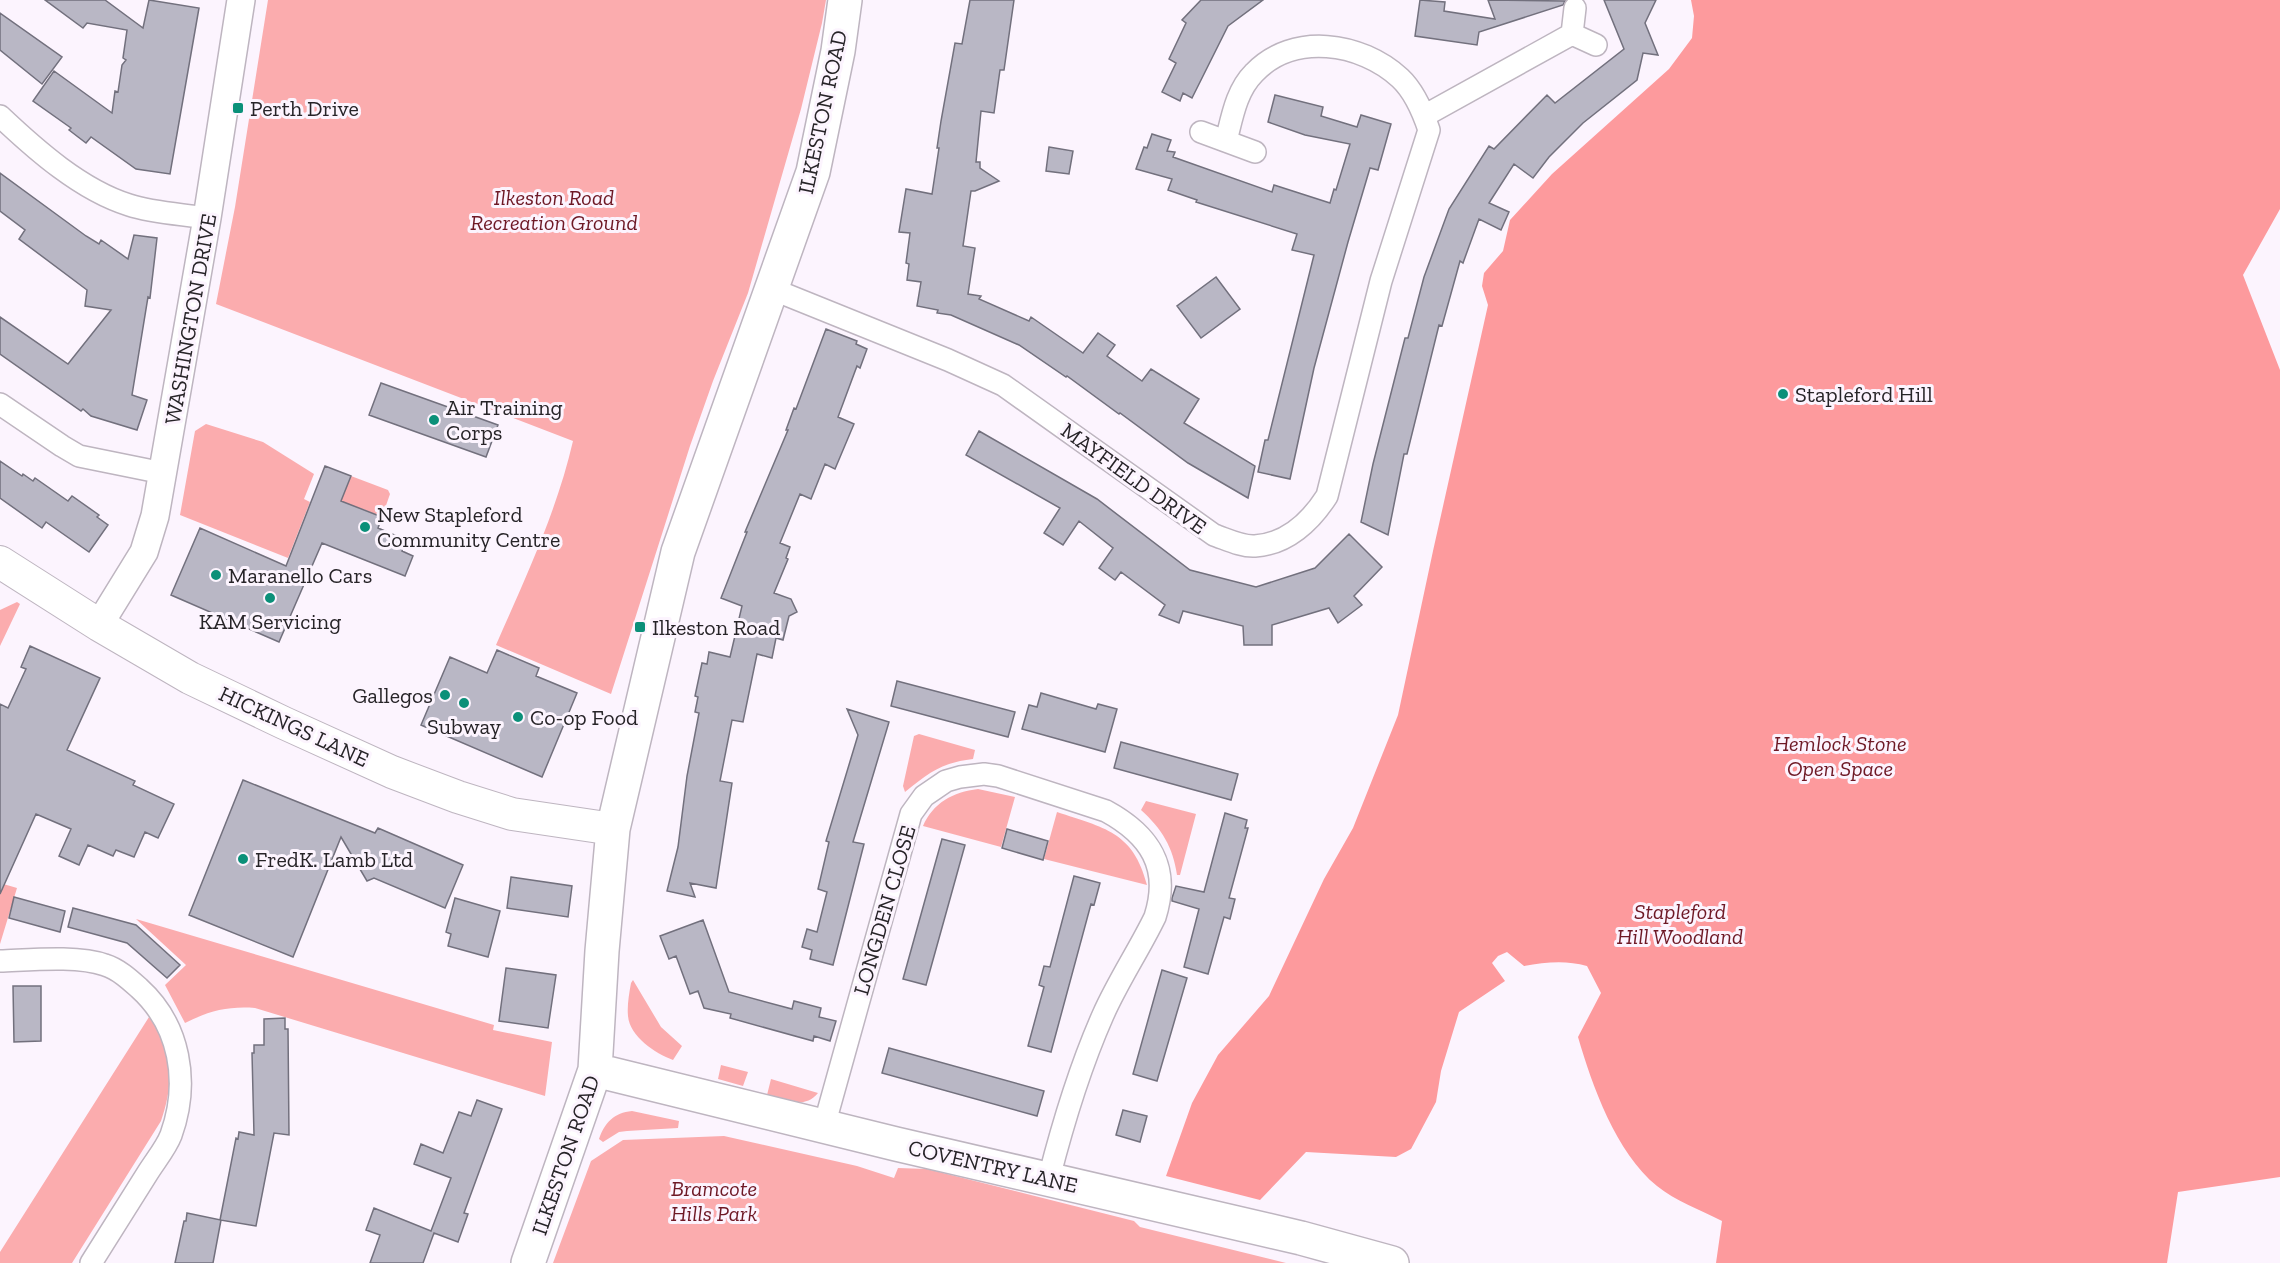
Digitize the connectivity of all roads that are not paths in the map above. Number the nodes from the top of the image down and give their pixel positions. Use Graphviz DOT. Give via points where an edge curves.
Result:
graph roads {
  1 [pos="241,0"];
  2 [pos="845,0"];
  3 [pos="1575,8"];
  4 [pos="1572,34"];
  5 [pos="1596,45"];
  6 [pos="0,116"];
  7 [pos="1424,116"];
  8 [pos="1201,132"];
  9 [pos="1226,141"];
  10 [pos="1255,152"];
  11 [pos="207,218"];
  12 [pos="771,289"];
  13 [pos="0,404"];
  14 [pos="163,472"];
  15 [pos="0,562"];
  16 [pos="99,625"];
  17 [pos="613,830"];
  18 [pos="0,961"];
  19 [pos="595,1070"];
  20 [pos="824,1126"];
  21 [pos="1049,1178"];
  22 [pos="91,1263"];
  23 [pos="528,1263"];
  24 [pos="1392,1263"];
  1 -- 11 [label="street, WASHINGTON DRIVE"];
  2 -- 12 [label="main road, ILKESTON ROAD" via="813,172"];
  3 -- 4 [label="street"];
  4 -- 5 [label="street"];
  4 -- 7 [label="street"];
  6 -- 11 [label="street" via="86,186 103,195 132,206"];
  7 -- 9 [label="street, MAYFIELD DRIVE" via="1402,79 1375,59 1328,46 1308,46 1270,60 1253,74 1239,95"];
  7 -- 12 [label="street, MAYFIELD DRIVE" via="1429,130 1427,140 1381,281 1327,496 1316,514 1300,528 1254,547 1214,535 1004,385"];
  8 -- 9 [label="street"];
  9 -- 10 [label="street"];
  11 -- 14 [label="street, WASHINGTON DRIVE"];
  12 -- 17 [label="main road, ILKESTON ROAD" via="678,552"];
  13 -- 14 [label="street" via="79,456"];
  14 -- 16 [label="street, WASHINGTON DRIVE" via="144,552"];
  15 -- 16 [label="main road, HICKINGS LANE"];
  16 -- 17 [label="main road, HICKINGS LANE" via="190,678 392,772 512,814"];
  17 -- 19 [label="main road, ILKESTON ROAD"];
  18 -- 22 [label="street" via="74,960 105,964 126,976 154,1002 174,1037 180,1092 171,1137"];
  19 -- 20 [label="main road, COVENTRY LANE"];
  19 -- 23 [label="main road, ILKESTON ROAD"];
  20 -- 21 [label="main road, COVENTRY LANE"];
  20 -- 21 [label="street, LONGDEN CLOSE" via="910,814 924,796 946,781 975,774 998,776 1119,818 1149,846 1161,880 1155,917 1103,1015 1088,1052"];
  21 -- 24 [label="main road, COVENTRY LANE"];
}
